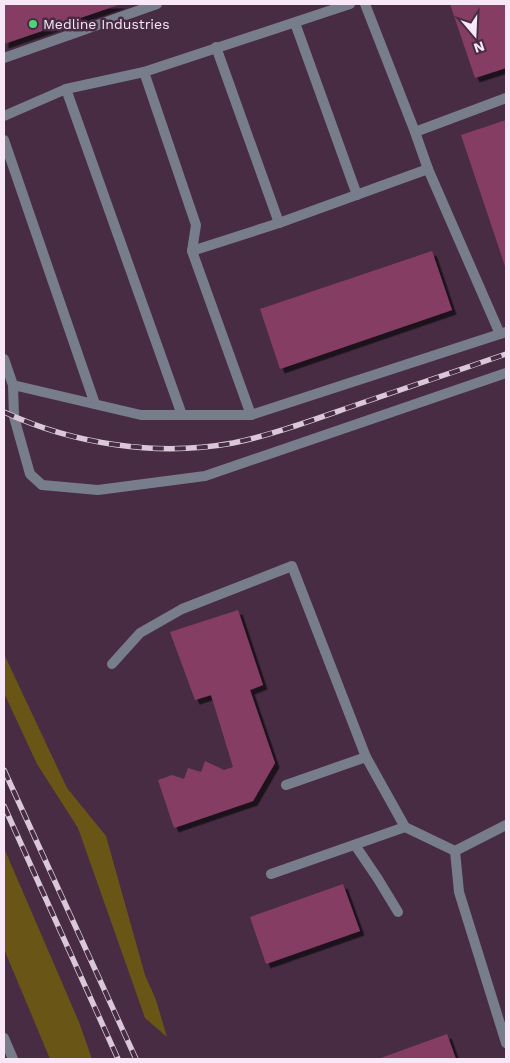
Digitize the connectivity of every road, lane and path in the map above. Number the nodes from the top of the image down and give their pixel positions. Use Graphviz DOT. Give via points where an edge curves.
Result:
graph roads {
  1 [pos="157,4"];
  2 [pos="350,4"];
  3 [pos="365,4"];
  4 [pos="295,23"];
  5 [pos="216,47"];
  6 [pos="4,58"];
  7 [pos="144,72"];
  8 [pos="66,89"];
  9 [pos="506,98"];
  10 [pos="4,116"];
  11 [pos="415,132"];
  12 [pos="4,140"];
  13 [pos="428,169"];
  14 [pos="357,195"];
  15 [pos="279,223"];
  16 [pos="192,251"];
  17 [pos="503,333"];
  18 [pos="4,359"];
  19 [pos="506,373"];
  20 [pos="13,385"];
  21 [pos="95,404"];
  22 [pos="182,415"];
  23 [pos="251,415"];
  24 [pos="112,664"];
  25 [pos="366,757"];
  26 [pos="286,785"];
  27 [pos="506,825"];
  28 [pos="405,827"];
  29 [pos="355,845"];
  30 [pos="455,851"];
  31 [pos="272,874"];
  32 [pos="398,912"];
  33 [pos="4,1038"];
  34 [pos="506,1043"];
  35 [pos="13,1059"];
  1 -- 6 [label="street"];
  2 -- 4 [label="street"];
  3 -- 11 [label="street"];
  4 -- 5 [label="street"];
  4 -- 14 [label="street"];
  5 -- 7 [label="street"];
  5 -- 15 [label="street"];
  7 -- 8 [label="street"];
  7 -- 16 [label="street" via="196,225"];
  8 -- 10 [label="street"];
  8 -- 22 [label="street"];
  9 -- 11 [label="street"];
  11 -- 13 [label="street"];
  12 -- 21 [label="street"];
  13 -- 14 [label="street"];
  13 -- 17 [label="street"];
  14 -- 15 [label="street"];
  15 -- 16 [label="street"];
  16 -- 23 [label="street"];
  17 -- 23 [label="street"];
  18 -- 20 [label="street"];
  19 -- 20 [label="street" via="204,476 98,490 42,484 30,474 14,417"];
  20 -- 21 [label="street"];
  21 -- 22 [label="street" via="141,415"];
  22 -- 23 [label="street"];
  24 -- 25 [label="street" via="140,633 182,609 292,566"];
  25 -- 26 [label="street"];
  25 -- 28 [label="street"];
  27 -- 30 [label="street"];
  28 -- 29 [label="street"];
  28 -- 30 [label="street"];
  29 -- 31 [label="street"];
  29 -- 32 [label="street"];
  30 -- 34 [label="street" via="459,892"];
  33 -- 35 [label="street"];
}
